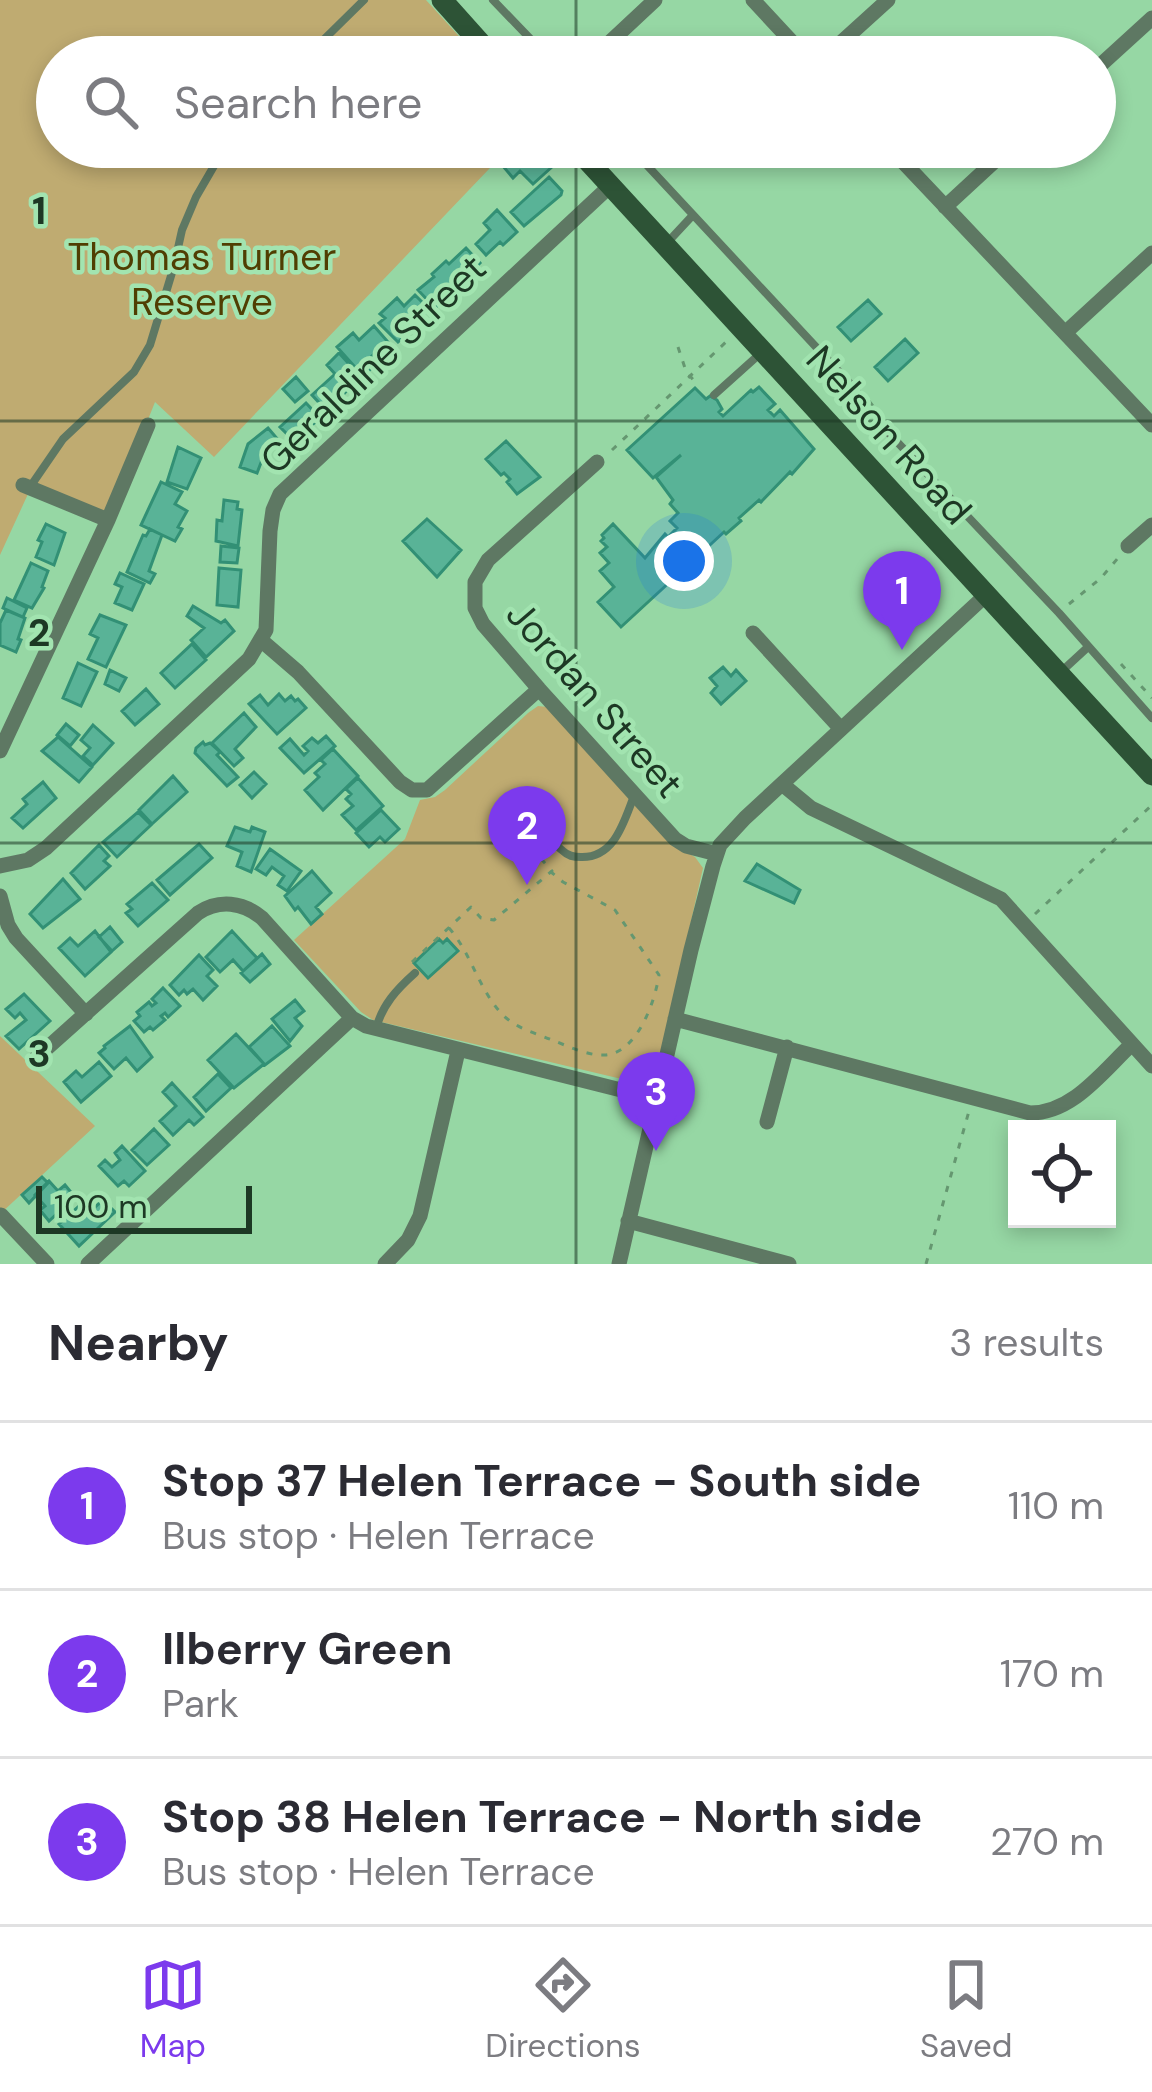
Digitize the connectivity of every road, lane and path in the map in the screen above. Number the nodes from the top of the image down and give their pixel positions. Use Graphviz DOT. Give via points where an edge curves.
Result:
graph roads {
  1 [pos="364,0"];
  2 [pos="442,0"];
  3 [pos="493,0"];
  4 [pos="655,0"];
  5 [pos="753,0"];
  6 [pos="888,0"];
  7 [pos="1152,18"];
  8 [pos="327,36"];
  9 [pos="475,36"];
  10 [pos="528,36"];
  11 [pos="616,36"];
  12 [pos="786,36"];
  13 [pos="848,36"];
  14 [pos="1116,51"];
  15 [pos="213,168"];
  16 [pos="594,168"];
  17 [pos="649,168"];
  18 [pos="909,168"];
  19 [pos="987,168"];
  20 [pos="610,186"];
  21 [pos="945,207"];
  22 [pos="693,215"];
  23 [pos="666,244"];
  24 [pos="1152,254"];
  25 [pos="1065,333"];
  26 [pos="732,337"];
  27 [pos="678,347"];
  28 [pos="764,351"];
  29 [pos="690,376"];
  30 [pos="695,382"];
  31 [pos="857,391"];
  32 [pos="714,395"];
  33 [pos="869,401"];
  34 [pos="882,421"];
  35 [pos="148,425"];
  36 [pos="1152,425"];
  37 [pos="612,450"];
  38 [pos="597,461"];
  39 [pos="27,486"];
  40 [pos="109,520"];
  41 [pos="1152,525"];
  42 [pos="1125,550"];
  43 [pos="986,595"];
  44 [pos="1063,610"];
  45 [pos="754,633"];
  46 [pos="262,640"];
  47 [pos="1088,647"];
  48 [pos="1059,674"];
  49 [pos="538,689"];
  50 [pos="1152,718"];
  51 [pos="841,729"];
  52 [pos="0,751"];
  53 [pos="1152,775"];
  54 [pos="782,784"];
  55 [pos="634,794"];
  56 [pos="1152,805"];
  57 [pos="524,807"];
  58 [pos="499,812"];
  59 [pos="717,854"];
  60 [pos="0,866"];
  61 [pos="551,872"];
  62 [pos="0,896"];
  63 [pos="1024,923"];
  64 [pos="449,928"];
  65 [pos="413,968"];
  66 [pos="86,1013"];
  67 [pos="352,1018"];
  68 [pos="675,1019"];
  69 [pos="376,1030"];
  70 [pos="1132,1044"];
  71 [pos="787,1047"];
  72 [pos="458,1051"];
  73 [pos="36,1058"];
  74 [pos="1152,1066"];
  75 [pos="972,1098"];
  76 [pos="657,1099"];
  77 [pos="1048,1120"];
  78 [pos="767,1121"];
  79 [pos="1,1215"];
  80 [pos="628,1221"];
  81 [pos="47,1264"];
  82 [pos="88,1264"];
  83 [pos="386,1264"];
  84 [pos="619,1264"];
  85 [pos="789,1264"];
  86 [pos="926,1264"];
  1 -- 8 [label="lane"];
  2 -- 9 [label="main road"];
  3 -- 10 [label="lane"];
  4 -- 11 [label="street"];
  5 -- 12 [label="street"];
  6 -- 13 [label="street"];
  7 -- 14 [label="street"];
  15 -- 39 [label="lane" via="182,230 150,345"];
  16 -- 20 [label="main road, Nelson Road"];
  17 -- 22 [label="lane, Nelson Road"];
  18 -- 21 [label="street"];
  19 -- 21 [label="street"];
  20 -- 23 [label="main road, Nelson Road"];
  20 -- 46 [label="street, Geraldine Street" via="280,494"];
  21 -- 25 [label="street"];
  22 -- 23 [label="lane"];
  22 -- 31 [label="lane, Nelson Road"];
  23 -- 28 [label="main road, Nelson Road"];
  24 -- 25 [label="street"];
  25 -- 36 [label="street"];
  26 -- 29 [label="path"];
  27 -- 29 [label="path"];
  28 -- 32 [label="lane"];
  28 -- 43 [label="main road, Nelson Road"];
  29 -- 30 [label="path"];
  29 -- 37 [label="path"];
  33 -- 34 [label="path"];
  34 -- 47 [label="lane, Nelson Road"];
  35 -- 40 [label="street"];
  38 -- 49 [label="street, Jordan Street" via="493,555 476,582 479,618"];
  39 -- 40 [label="street"];
  40 -- 52 [label="street"];
  41 -- 42 [label="street"];
  42 -- 44 [label="path"];
  43 -- 48 [label="main road, Nelson Road"];
  43 -- 51 [label="street"];
  45 -- 51 [label="street"];
  46 -- 49 [label="street" via="416,791 427,790"];
  46 -- 60 [label="street" via="46,848"];
  47 -- 48 [label="lane"];
  47 -- 50 [label="lane, Nelson Road"];
  48 -- 53 [label="main road, Nelson Road"];
  49 -- 55 [label="street, Jordan Street"];
  51 -- 54 [label="street"];
  54 -- 59 [label="street"];
  54 -- 63 [label="street" via="812,808 988,891"];
  55 -- 57 [label="lane" via="613,842 583,858 564,853"];
  55 -- 59 [label="street, Jordan Street" via="679,842"];
  56 -- 63 [label="path"];
  58 -- 61 [label="path"];
  59 -- 68 [label="street"];
  61 -- 64 [label="path" via="494,920 471,908"];
  61 -- 64 [label="path" via="615,910 659,975 638,1032 616,1052 590,1053 510,1021"];
  62 -- 66 [label="street" via="16,938"];
  63 -- 70 [label="street"];
  64 -- 65 [label="path"];
  65 -- 69 [label="lane"];
  66 -- 67 [label="street" via="203,908 236,905 262,918"];
  66 -- 73 [label="street"];
  67 -- 69 [label="street"];
  67 -- 82 [label="street"];
  68 -- 71 [label="street"];
  68 -- 76 [label="street"];
  69 -- 72 [label="street"];
  70 -- 74 [label="street"];
  70 -- 77 [label="street"];
  71 -- 75 [label="street"];
  71 -- 78 [label="street"];
  72 -- 76 [label="street"];
  72 -- 83 [label="street" via="423,1206"];
  75 -- 77 [label="street"];
  75 -- 86 [label="path"];
  76 -- 80 [label="street"];
  79 -- 81 [label="street"];
  80 -- 84 [label="street"];
  80 -- 85 [label="street"];
}
